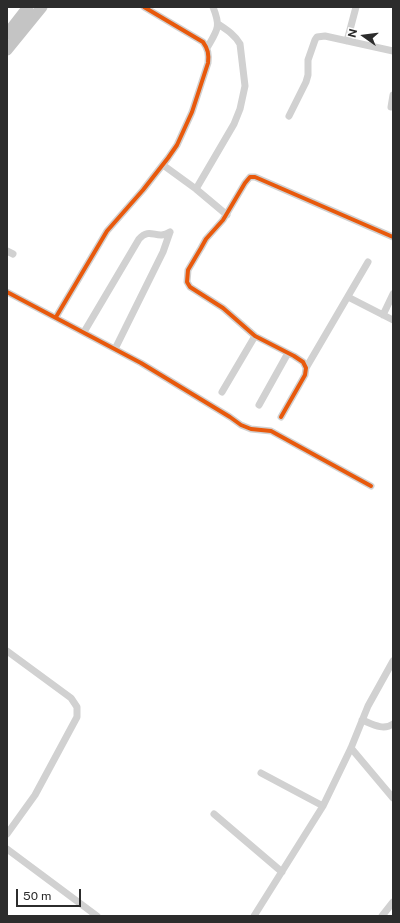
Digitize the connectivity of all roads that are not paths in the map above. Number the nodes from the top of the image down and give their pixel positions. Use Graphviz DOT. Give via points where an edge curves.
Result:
graph roads {
  1 [pos="28,7"];
  2 [pos="42,7"];
  3 [pos="144,7"];
  4 [pos="213,7"];
  5 [pos="356,7"];
  6 [pos="218,24"];
  7 [pos="9,28"];
  8 [pos="347,41"];
  9 [pos="207,48"];
  10 [pos="7,50"];
  11 [pos="393,51"];
  12 [pos="393,95"];
  13 [pos="391,107"];
  14 [pos="289,116"];
  15 [pos="163,165"];
  16 [pos="196,189"];
  17 [pos="227,215"];
  18 [pos="393,238"];
  19 [pos="368,262"];
  20 [pos="7,292"];
  21 [pos="393,294"];
  22 [pos="348,297"];
  23 [pos="384,315"];
  24 [pos="56,317"];
  25 [pos="393,320"];
  26 [pos="84,332"];
  27 [pos="255,336"];
  28 [pos="116,349"];
  29 [pos="288,353"];
  30 [pos="306,368"];
  31 [pos="222,392"];
  32 [pos="259,405"];
  33 [pos="281,417"];
  34 [pos="371,486"];
  35 [pos="7,651"];
  36 [pos="393,661"];
  37 [pos="362,720"];
  38 [pos="393,724"];
  39 [pos="351,748"];
  40 [pos="261,773"];
  41 [pos="393,798"];
  42 [pos="323,806"];
  43 [pos="214,814"];
  44 [pos="7,834"];
  45 [pos="7,848"];
  46 [pos="282,872"];
  47 [pos="393,902"];
  48 [pos="97,916"];
  49 [pos="254,916"];
  50 [pos="382,916"];
  1 -- 7 [label="main road"];
  2 -- 10 [label="main road"];
  3 -- 9 [label="street" via="203,42"];
  4 -- 6 [label="street"];
  5 -- 8 [label="street"];
  6 -- 9 [label="street" via="217,31"];
  6 -- 16 [label="street" via="237,38 240,44 245,86 234,124"];
  8 -- 11 [label="street"];
  8 -- 14 [label="street" via="317,37 308,60 306,82"];
  9 -- 15 [label="street" via="208,63 192,112 177,145"];
  12 -- 13 [label="street"];
  15 -- 16 [label="street"];
  15 -- 24 [label="street" via="107,231"];
  16 -- 17 [label="street"];
  17 -- 18 [label="street" via="245,183 250,177 255,177"];
  17 -- 27 [label="street" via="206,239 188,270 187,282 190,287 223,308"];
  19 -- 22 [label="street"];
  20 -- 24 [label="street"];
  21 -- 23 [label="street"];
  22 -- 23 [label="street"];
  22 -- 30 [label="street"];
  23 -- 25 [label="street"];
  24 -- 26 [label="street"];
  26 -- 28 [label="street"];
  26 -- 28 [label="street" via="139,239 144,234 160,236 170,232"];
  27 -- 29 [label="street"];
  27 -- 31 [label="street"];
  28 -- 34 [label="street" via="241,425 271,431"];
  29 -- 30 [label="street" via="303,362"];
  29 -- 32 [label="street"];
  30 -- 33 [label="street"];
  35 -- 44 [label="street" via="71,698 77,707 77,717 35,795"];
  36 -- 37 [label="street" via="374,692"];
  37 -- 38 [label="street" via="386,728"];
  37 -- 39 [label="street"];
  39 -- 41 [label="street"];
  39 -- 42 [label="street"];
  40 -- 42 [label="street"];
  42 -- 46 [label="street"];
  43 -- 46 [label="street"];
  45 -- 48 [label="street"];
  46 -- 49 [label="street"];
  47 -- 50 [label="street"];
}
